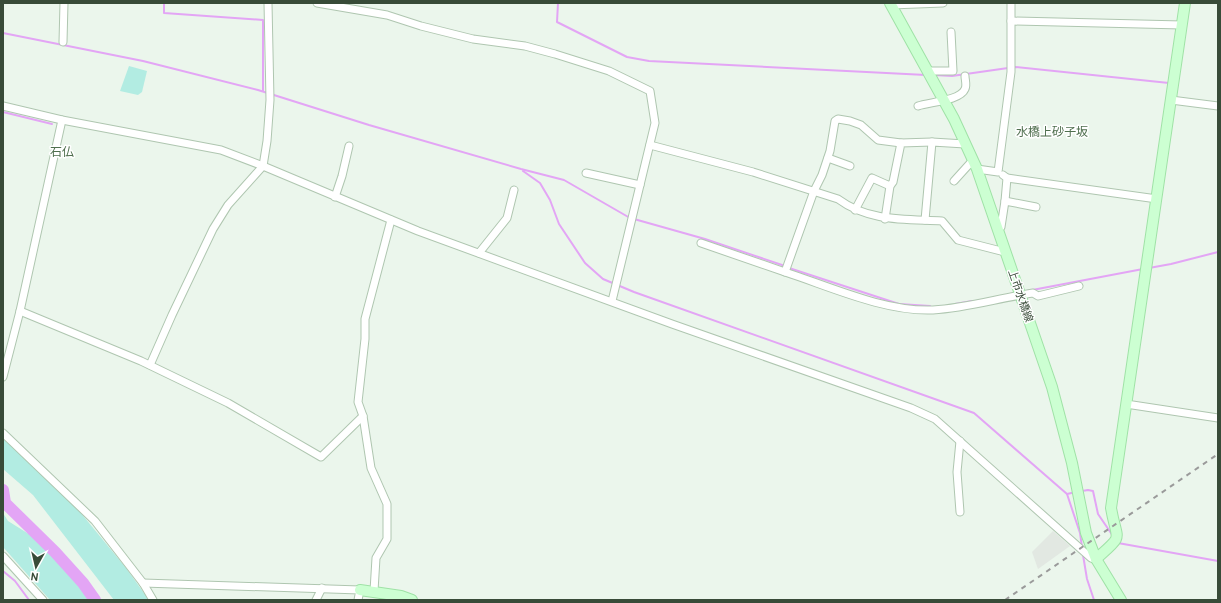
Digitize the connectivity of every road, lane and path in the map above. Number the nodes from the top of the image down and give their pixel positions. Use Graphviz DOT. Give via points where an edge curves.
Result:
graph roads {
  1 [pos="64,3"];
  2 [pos="268,3"];
  3 [pos="316,3"];
  4 [pos="943,3"];
  5 [pos="1011,3"];
  6 [pos="1185,3"];
  7 [pos="890,4"];
  8 [pos="1011,21"];
  9 [pos="1182,25"];
  10 [pos="951,32"];
  11 [pos="63,42"];
  12 [pos="928,71"];
  13 [pos="965,76"];
  14 [pos="1172,100"];
  15 [pos="944,101"];
  16 [pos="3,106"];
  17 [pos="918,106"];
  18 [pos="1218,106"];
  19 [pos="62,120"];
  20 [pos="932,142"];
  21 [pos="901,143"];
  22 [pos="965,144"];
  23 [pos="650,145"];
  24 [pos="349,146"];
  25 [pos="828,158"];
  26 [pos="975,164"];
  27 [pos="263,166"];
  28 [pos="850,166"];
  29 [pos="998,172"];
  30 [pos="586,173"];
  31 [pos="1007,178"];
  32 [pos="954,181"];
  33 [pos="640,186"];
  34 [pos="890,186"];
  35 [pos="514,190"];
  36 [pos="814,191"];
  37 [pos="335,196"];
  38 [pos="1157,199"];
  39 [pos="1005,201"];
  40 [pos="1036,207"];
  41 [pos="855,210"];
  42 [pos="885,219"];
  43 [pos="391,220"];
  44 [pos="925,220"];
  45 [pos="998,231"];
  46 [pos="701,243"];
  47 [pos="1005,252"];
  48 [pos="479,253"];
  49 [pos="785,272"];
  50 [pos="1079,286"];
  51 [pos="1020,295"];
  52 [pos="612,301"];
  53 [pos="20,311"];
  54 [pos="150,365"];
  55 [pos="3,377"];
  56 [pos="1126,404"];
  57 [pos="363,416"];
  58 [pos="1218,418"];
  59 [pos="3,433"];
  60 [pos="960,441"];
  61 [pos="960,512"];
  62 [pos="3,556"];
  63 [pos="1096,559"];
  64 [pos="143,583"];
  65 [pos="322,588"];
  66 [pos="374,591"];
  67 [pos="359,595"];
  68 [pos="43,600"];
  69 [pos="153,600"];
  70 [pos="316,600"];
  71 [pos="412,600"];
  72 [pos="1120,600"];
  1 -- 11 [label="street"];
  2 -- 27 [label="street" via="270,100"];
  3 -- 23 [label="street" via="387,14 472,39 525,46 584,62 631,80 650,91 655,123"];
  4 -- 7 [label="street"];
  5 -- 8 [label="street"];
  6 -- 9 [label="main road"];
  7 -- 12 [label="main road, 上市水橋線"];
  8 -- 9 [label="street"];
  8 -- 29 [label="street" via="1011,72"];
  9 -- 14 [label="main road"];
  10 -- 12 [label="street" via="953,71"];
  12 -- 15 [label="main road, 上市水橋線"];
  13 -- 15 [label="street" via="965,91"];
  14 -- 18 [label="street"];
  14 -- 38 [label="main road"];
  15 -- 17 [label="street"];
  15 -- 22 [label="main road, 上市水橋線"];
  16 -- 19 [label="street"];
  19 -- 27 [label="street" via="221,150"];
  19 -- 53 [label="street"];
  20 -- 21 [label="street"];
  20 -- 22 [label="street"];
  20 -- 44 [label="street"];
  21 -- 25 [label="street" via="878,140 861,125 838,119 835,121"];
  21 -- 34 [label="street"];
  22 -- 26 [label="main road, 上市水橋線"];
  23 -- 33 [label="street"];
  23 -- 36 [label="street"];
  24 -- 37 [label="street"];
  25 -- 28 [label="street"];
  25 -- 36 [label="street"];
  26 -- 29 [label="street"];
  26 -- 32 [label="street"];
  26 -- 45 [label="main road, 上市水橋線"];
  27 -- 37 [label="street"];
  27 -- 54 [label="street" via="228,205 212,229"];
  29 -- 31 [label="street"];
  30 -- 33 [label="street"];
  31 -- 38 [label="street"];
  31 -- 39 [label="street"];
  33 -- 52 [label="street"];
  34 -- 41 [label="street" via="872,178"];
  34 -- 42 [label="street"];
  35 -- 48 [label="street" via="507,218"];
  36 -- 41 [label="street" via="838,199"];
  36 -- 49 [label="street"];
  37 -- 43 [label="street"];
  38 -- 56 [label="main road"];
  39 -- 40 [label="street"];
  39 -- 45 [label="street" via="1001,227"];
  41 -- 42 [label="street"];
  42 -- 44 [label="street"];
  43 -- 48 [label="street"];
  43 -- 57 [label="street" via="365,319 358,402"];
  44 -- 47 [label="street" via="942,221 958,240"];
  45 -- 47 [label="main road, 上市水橋線"];
  46 -- 49 [label="street"];
  47 -- 51 [label="main road, 上市水橋線"];
  48 -- 52 [label="street"];
  49 -- 51 [label="street" via="880,303 932,310 964,307"];
  50 -- 51 [label="street" via="1038,296 1033,293"];
  51 -- 63 [label="main road, 上市水橋線" via="1063,427 1086,533"];
  52 -- 60 [label="street" via="911,408 935,420"];
  53 -- 54 [label="street"];
  53 -- 55 [label="street"];
  54 -- 57 [label="street" via="228,403 321,456"];
  56 -- 58 [label="street"];
  56 -- 63 [label="main road" via="1111,508 1118,533 1113,544"];
  57 -- 66 [label="street" via="371,468 387,504 387,539 376,558"];
  59 -- 64 [label="street" via="95,521"];
  60 -- 61 [label="street" via="957,472"];
  60 -- 63 [label="street" via="1063,535 1091,558"];
  62 -- 68 [label="street"];
  63 -- 72 [label="main road, 上市水橋線"];
  64 -- 65 [label="street"];
  64 -- 69 [label="street"];
  65 -- 67 [label="street"];
  65 -- 70 [label="street"];
  66 -- 67 [label="main road"];
  66 -- 71 [label="main road"];
}
